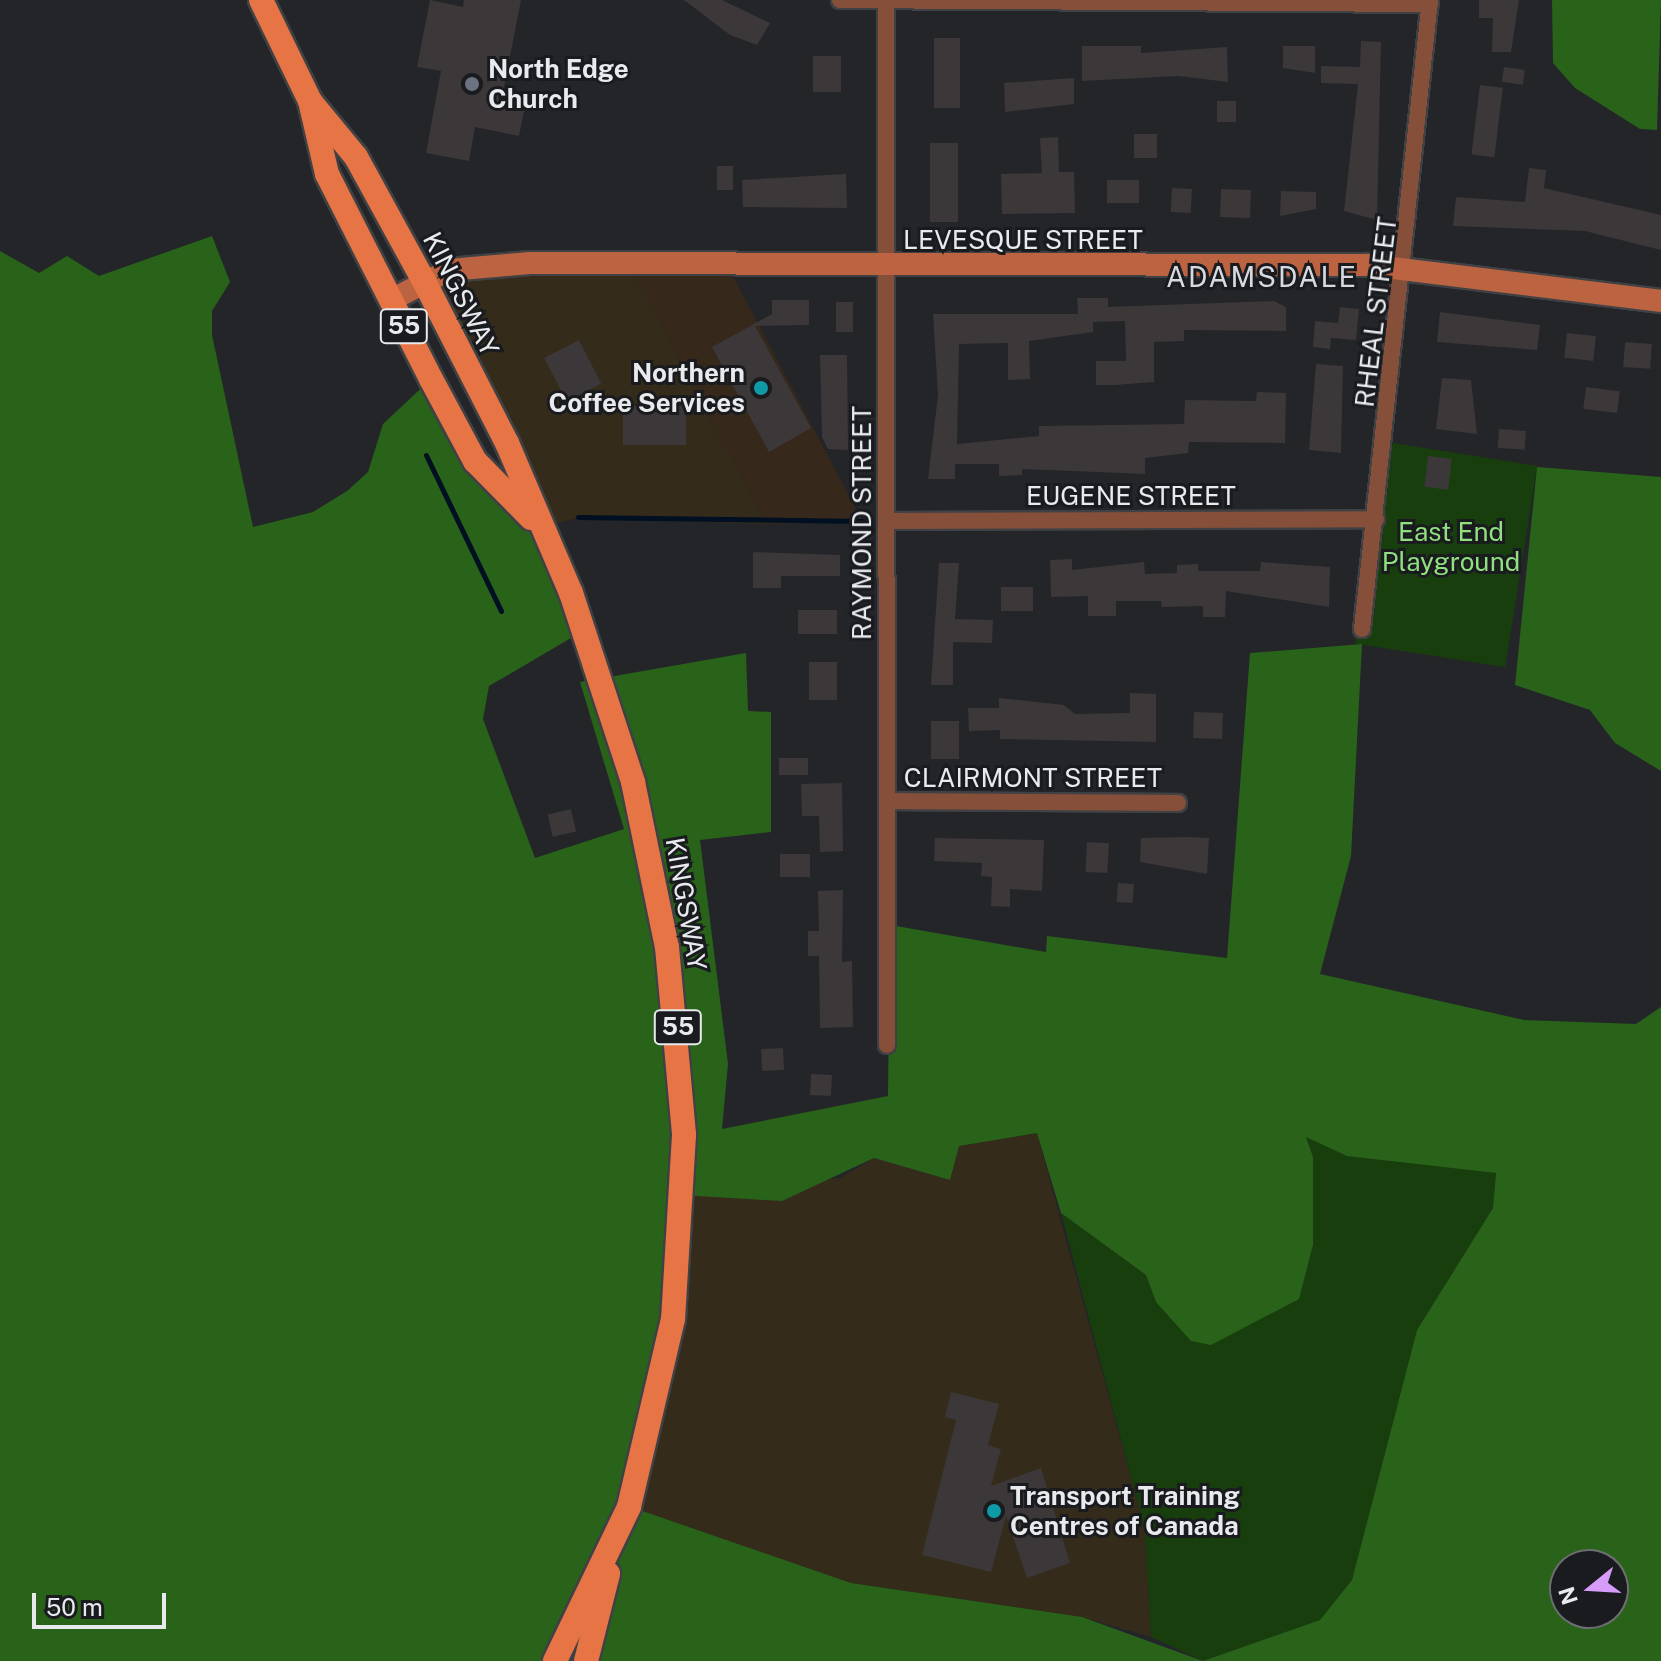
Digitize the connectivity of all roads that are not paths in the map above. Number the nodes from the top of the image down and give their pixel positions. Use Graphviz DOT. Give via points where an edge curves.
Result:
graph roads {
  1 [pos="261,0"];
  2 [pos="840,0"];
  3 [pos="1430,2"];
  4 [pos="886,3"];
  5 [pos="310,101"];
  6 [pos="1407,268"];
  7 [pos="885,269"];
  8 [pos="424,281"];
  9 [pos="391,300"];
  10 [pos="1661,301"];
  11 [pos="1376,519"];
  12 [pos="887,521"];
  13 [pos="539,527"];
  14 [pos="1362,629"];
  15 [pos="887,801"];
  16 [pos="1178,803"];
  17 [pos="887,1045"];
  18 [pos="617,1540"];
  19 [pos="555,1661"];
  20 [pos="586,1661"];
  1 -- 5 [label="main road, KINGSWAY / 55"];
  2 -- 4 [label="street"];
  3 -- 4 [label="street"];
  3 -- 6 [label="street, RHEAL STREET"];
  4 -- 7 [label="street, RAYMOND STREET"];
  5 -- 8 [label="main road, KINGSWAY / 55" via="356,157"];
  5 -- 9 [label="main road, KINGSWAY / 55" via="327,174"];
  6 -- 7 [label="street, LEVESQUE STREET"];
  6 -- 10 [label="street, LEVESQUE STREET"];
  6 -- 11 [label="street, RHEAL STREET"];
  7 -- 8 [label="street, LEVESQUE STREET" via="507,264 465,267"];
  7 -- 12 [label="street, RAYMOND STREET"];
  8 -- 9 [label="street, LEVESQUE STREET"];
  8 -- 13 [label="main road, KINGSWAY / 55" via="507,443"];
  9 -- 13 [label="main road, KINGSWAY / 55" via="475,461"];
  11 -- 12 [label="street, EUGENE STREET"];
  11 -- 14 [label="street, RHEAL STREET"];
  12 -- 15 [label="street, RAYMOND STREET"];
  13 -- 18 [label="main road, KINGSWAY / 55" via="585,632 633,782 667,947 682,1074 673,1319 648,1445"];
  15 -- 16 [label="street, CLAIRMONT STREET"];
  15 -- 17 [label="street, RAYMOND STREET"];
  18 -- 19 [label="main road, KINGSWAY / 55"];
  18 -- 20 [label="main road, KINGSWAY / 55"];
}
